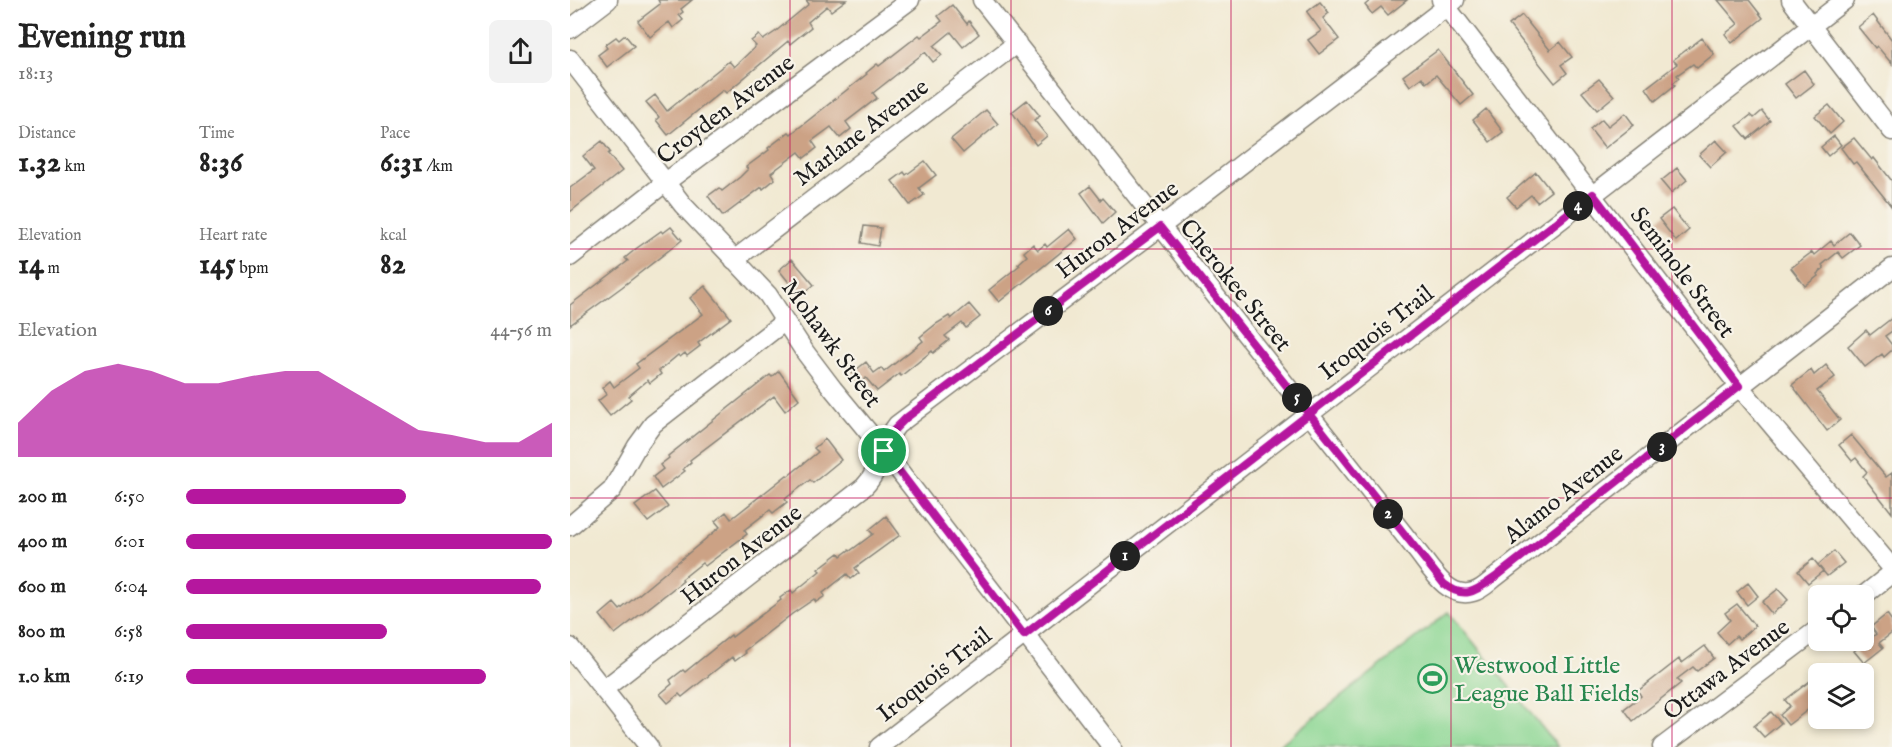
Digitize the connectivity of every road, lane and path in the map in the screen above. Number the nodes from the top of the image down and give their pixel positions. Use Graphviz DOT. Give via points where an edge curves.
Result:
graph roads {
  1 [pos="608,0"];
  2 [pos="910,0"];
  3 [pos="982,0"];
  4 [pos="1791,0"];
  5 [pos="1845,0"];
  6 [pos="1447,2"];
  7 [pos="1811,25"];
  8 [pos="570,29"];
  9 [pos="1017,43"];
  10 [pos="570,59"];
  11 [pos="1892,131"];
  12 [pos="666,182"];
  13 [pos="1593,194"];
  14 [pos="1160,227"];
  15 [pos="570,257"];
  16 [pos="735,260"];
  17 [pos="1892,268"];
  18 [pos="785,321"];
  19 [pos="1739,386"];
  20 [pos="1309,414"];
  21 [pos="884,451"];
  22 [pos="570,526"];
  23 [pos="1892,568"];
  24 [pos="1892,573"];
  25 [pos="1874,587"];
  26 [pos="1460,592"];
  27 [pos="1024,635"];
  28 [pos="1808,637"];
  29 [pos="570,647"];
  30 [pos="604,689"];
  31 [pos="649,747"];
  32 [pos="879,747"];
  33 [pos="1112,747"];
  34 [pos="1662,747"];
  1 -- 8 [label="street"];
  2 -- 12 [label="street, Croyden Avenue"];
  3 -- 9 [label="street, Cherokee Street"];
  4 -- 7 [label="street"];
  5 -- 7 [label="street, Iroquois Trail"];
  6 -- 13 [label="street, Seminole Street"];
  6 -- 14 [label="street, Huron Avenue"];
  7 -- 11 [label="street"];
  7 -- 13 [label="street, Iroquois Trail"];
  9 -- 14 [label="street, Cherokee Street"];
  9 -- 16 [label="street, Marlane Avenue"];
  10 -- 12 [label="street, Mohawk Street"];
  12 -- 15 [label="street, Croyden Avenue"];
  12 -- 16 [label="street, Mohawk Street"];
  13 -- 19 [label="street, Seminole Street"];
  13 -- 20 [label="street, Iroquois Trail"];
  14 -- 20 [label="street, Cherokee Street"];
  14 -- 21 [label="street, Huron Avenue" via="906,418 891,433"];
  16 -- 18 [label="street, Mohawk Street" via="768,295"];
  17 -- 19 [label="street, Alamo Avenue"];
  18 -- 21 [label="street, Mohawk Street" via="833,389"];
  18 -- 22 [label="street" via="653,424 612,490"];
  19 -- 23 [label="street, Seminole Street"];
  19 -- 26 [label="street, Alamo Avenue" via="1497,576 1472,592"];
  20 -- 26 [label="street, Cherokee Street" via="1444,584"];
  20 -- 27 [label="street, Iroquois Trail"];
  21 -- 27 [label="street, Mohawk Street"];
  21 -- 30 [label="street, Huron Avenue" via="870,481 854,496"];
  24 -- 25 [label="street"];
  27 -- 32 [label="street, Iroquois Trail"];
  27 -- 33 [label="street, Mohawk Street"];
  28 -- 34 [label="street, Ottawa Avenue"];
  29 -- 30 [label="street"];
  30 -- 31 [label="street"];
}
